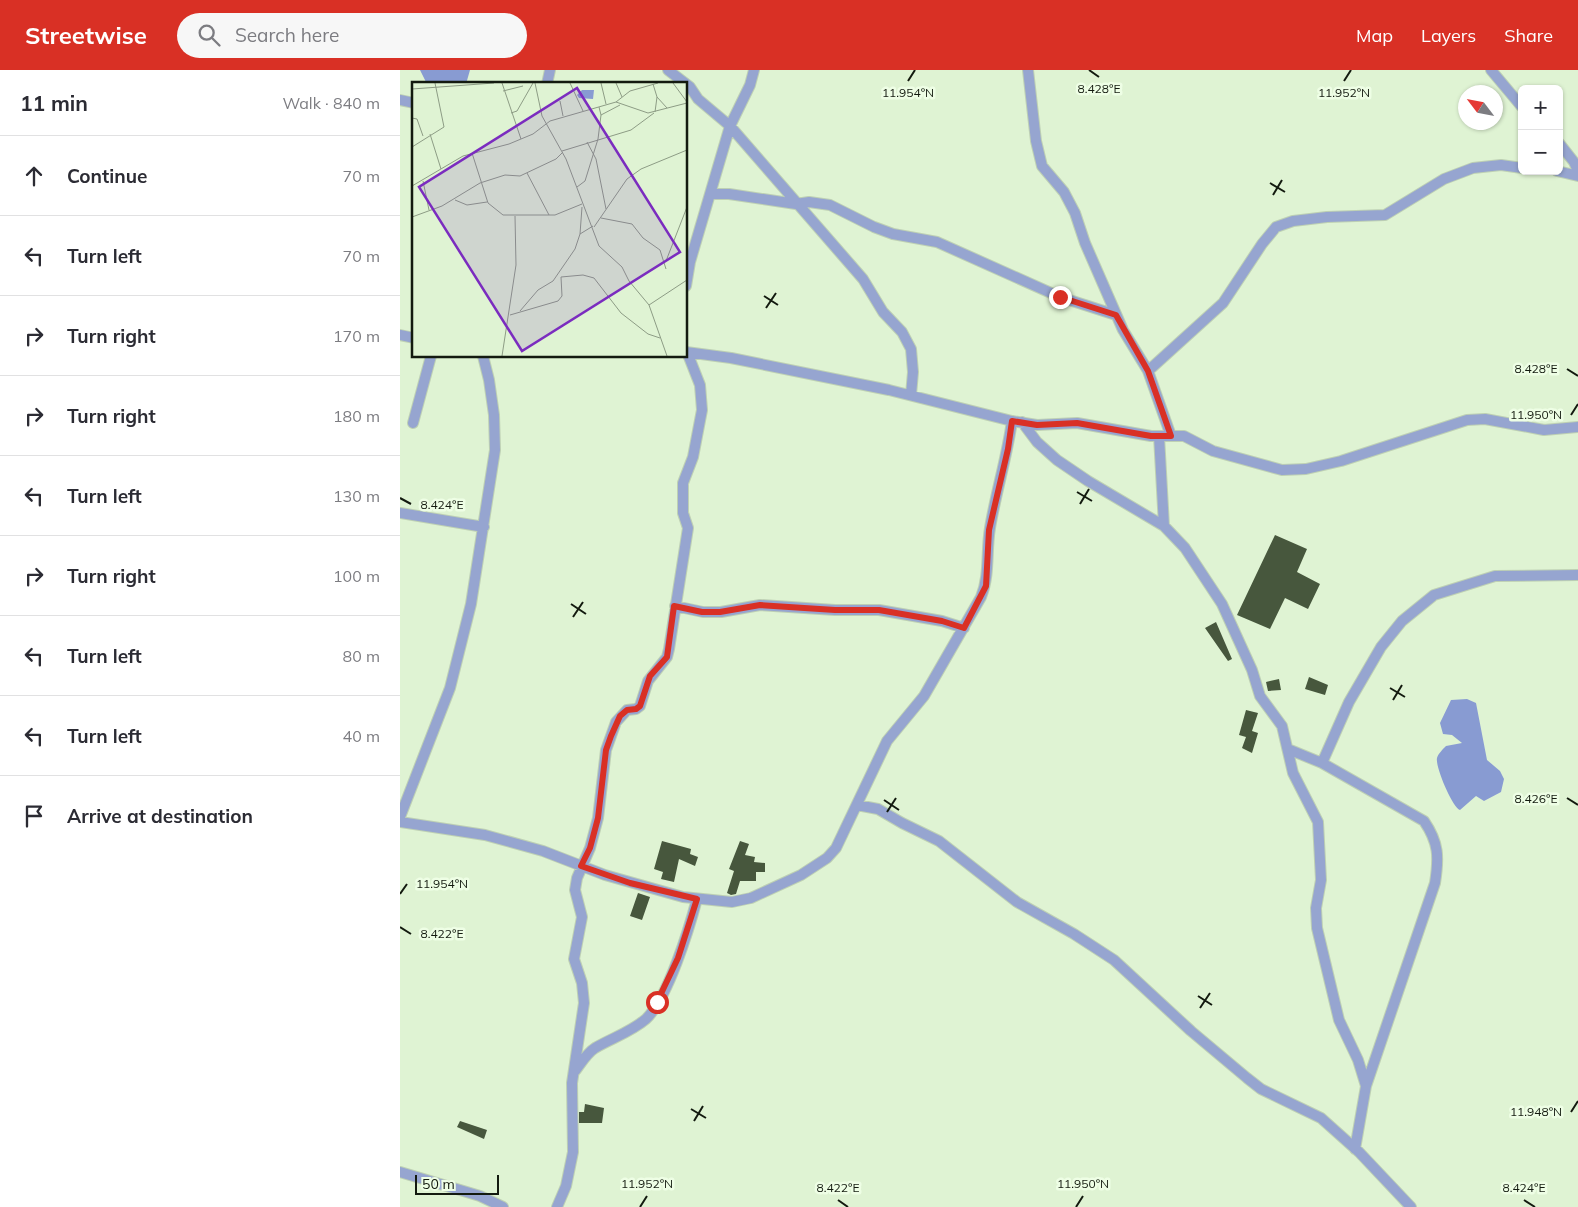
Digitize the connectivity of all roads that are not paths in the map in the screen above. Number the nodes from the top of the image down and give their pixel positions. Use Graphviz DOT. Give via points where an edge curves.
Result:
graph roads {
  1 [pos="668,70"];
  2 [pos="754,70"];
  3 [pos="1028,70"];
  4 [pos="1491,70"];
  5 [pos="684,82"];
  6 [pos="688,85"];
  7 [pos="1518,102"];
  8 [pos="730,126"];
  9 [pos="1563,148"];
  10 [pos="1518,167"];
  11 [pos="1563,172"];
  12 [pos="1578,172"];
  13 [pos="1578,176"];
  14 [pos="711,194"];
  15 [pos="796,204"];
  16 [pos="688,274"];
  17 [pos="1116,315"];
  18 [pos="688,352"];
  19 [pos="688,355"];
  20 [pos="430,358"];
  21 [pos="484,358"];
  22 [pos="1148,371"];
  23 [pos="911,395"];
  24 [pos="413,422"];
  25 [pos="1017,422"];
  26 [pos="1578,428"];
  27 [pos="1159,436"];
  28 [pos="1171,436"];
  29 [pos="400,513"];
  30 [pos="1164,526"];
  31 [pos="484,528"];
  32 [pos="1578,575"];
  33 [pos="674,606"];
  34 [pos="964,628"];
  35 [pos="1288,748"];
  36 [pos="1322,763"];
  37 [pos="857,805"];
  38 [pos="400,817"];
  39 [pos="400,822"];
  40 [pos="581,866"];
  41 [pos="697,899"];
  42 [pos="575,1070"];
  43 [pos="1366,1086"];
  44 [pos="1355,1149"];
  45 [pos="400,1172"];
  46 [pos="503,1207"];
  47 [pos="557,1207"];
  48 [pos="1411,1207"];
  1 -- 5 [label="street"];
  2 -- 8 [label="street"];
  3 -- 17 [label="street" via="1042,166 1064,192 1074,212"];
  4 -- 7 [label="street"];
  6 -- 8 [label="street" via="698,99"];
  8 -- 14 [label="street"];
  8 -- 15 [label="street"];
  9 -- 12 [label="street"];
  10 -- 22 [label="street" via="1501,165 1473,168 1444,179 1385,215 1327,217 1292,221 1276,227 1223,303"];
  11 -- 13 [label="street"];
  14 -- 15 [label="street"];
  14 -- 16 [label="street"];
  15 -- 17 [label="street" via="830,205 893,234 937,242 1060,297"];
  15 -- 23 [label="street" via="845,256 883,312 902,332 911,349"];
  17 -- 22 [label="street"];
  18 -- 23 [label="street"];
  19 -- 33 [label="street" via="700,385 702,410 693,457 683,482 683,513 688,528"];
  20 -- 24 [label="street"];
  21 -- 31 [label="street" via="490,380 495,450"];
  22 -- 28 [label="street"];
  23 -- 25 [label="street"];
  25 -- 27 [label="street" via="1037,425 1077,423"];
  25 -- 30 [label="street" via="1057,460"];
  25 -- 34 [label="street" via="989,530 986,586"];
  26 -- 28 [label="street" via="1544,430 1485,419 1467,420 1341,460 1306,469 1282,470 1213,451 1184,436"];
  27 -- 28 [label="street"];
  27 -- 30 [label="street"];
  29 -- 31 [label="street"];
  30 -- 35 [label="street" via="1186,548 1222,604 1252,670 1260,696 1282,726"];
  31 -- 38 [label="street" via="457,665"];
  32 -- 36 [label="street" via="1495,576 1434,595 1402,621 1381,647 1349,702"];
  33 -- 34 [label="street" via="702,612 760,605 879,610"];
  33 -- 40 [label="street" via="667,657 650,676 640,706 620,716 611,736 606,750 598,818"];
  34 -- 37 [label="street" via="924,696 887,741"];
  35 -- 36 [label="street"];
  35 -- 43 [label="street" via="1293,773 1318,822 1321,880 1316,908 1317,928 1339,1020"];
  36 -- 43 [label="street" via="1424,821 1439,857 1435,883"];
  37 -- 41 [label="street" via="836,848 801,875 752,898 732,902"];
  37 -- 44 [label="street" via="878,809 939,841 1017,902 1114,960 1191,1031 1261,1089 1321,1118"];
  39 -- 40 [label="street" via="485,836 543,850"];
  40 -- 41 [label="street" via="630,883"];
  40 -- 42 [label="street" via="575,890 582,917 574,959 584,1003"];
  41 -- 42 [label="street" via="678,958 646,1018 594,1048"];
  42 -- 47 [label="street" via="572,1083 573,1152 566,1186"];
  43 -- 44 [label="street"];
  44 -- 48 [label="street"];
  45 -- 46 [label="street" via="480,1196"];
}
